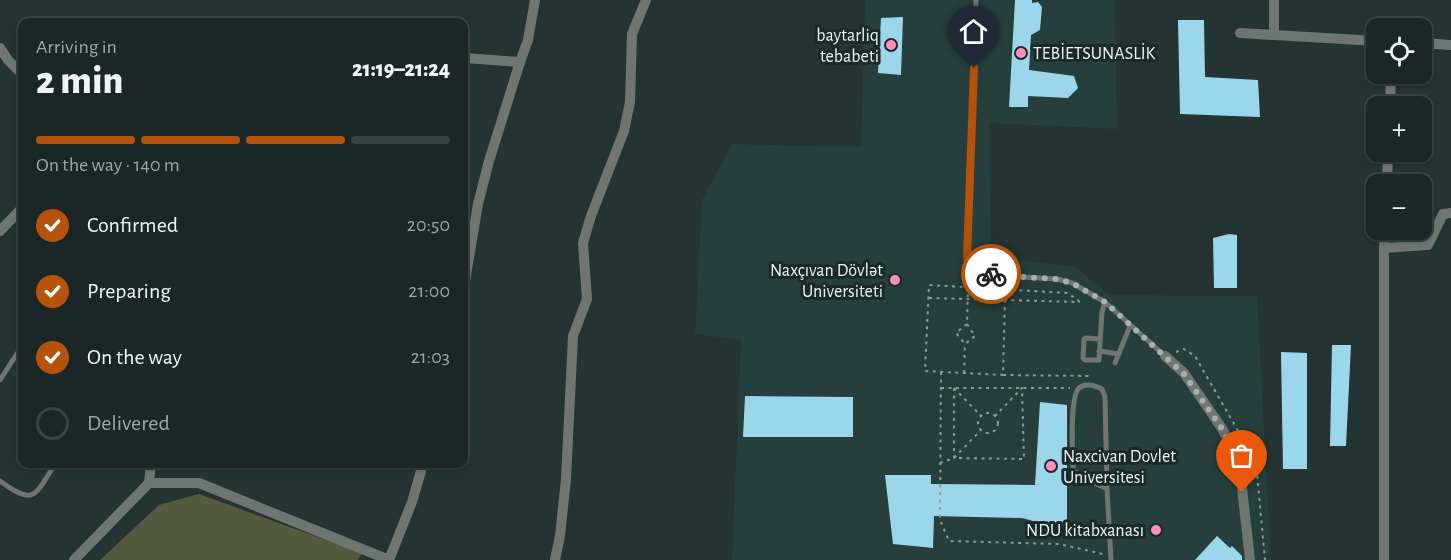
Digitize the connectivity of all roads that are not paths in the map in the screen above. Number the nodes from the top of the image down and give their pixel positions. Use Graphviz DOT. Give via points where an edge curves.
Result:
graph roads {
  1 [pos="535,0"];
  2 [pos="646,0"];
  3 [pos="976,0"];
  4 [pos="1274,0"];
  5 [pos="1274,30"];
  6 [pos="1240,33"];
  7 [pos="1366,40"];
  8 [pos="1432,44"];
  9 [pos="1451,45"];
  10 [pos="0,48"];
  11 [pos="468,58"];
  12 [pos="520,62"];
  13 [pos="18,70"];
  14 [pos="18,212"];
  15 [pos="1451,213"];
  16 [pos="468,218"];
  17 [pos="475,224"];
  18 [pos="0,231"];
  19 [pos="1384,240"];
  20 [pos="1384,248"];
  21 [pos="468,264"];
  22 [pos="1105,302"];
  23 [pos="1130,326"];
  24 [pos="1100,339"];
  25 [pos="1099,351"];
  26 [pos="18,352"];
  27 [pos="1119,354"];
  28 [pos="1165,356"];
  29 [pos="1114,363"];
  30 [pos="0,380"];
  31 [pos="52,468"];
  32 [pos="151,468"];
  33 [pos="422,468"];
  34 [pos="0,481"];
  35 [pos="149,483"];
  36 [pos="1107,489"];
  37 [pos="1111,558"];
  38 [pos="74,560"];
  39 [pos="389,560"];
  40 [pos="555,560"];
  41 [pos="1250,560"];
  42 [pos="1384,560"];
  1 -- 12 [label="street"];
  2 -- 40 [label="street" via="632,34 630,102 624,131 583,243 586,299 573,336 566,479"];
  3 -- 22 [label="lane" via="967,258 975,270 1057,279"];
  4 -- 5 [label="street"];
  6 -- 7 [label="street"];
  8 -- 9 [label="street"];
  10 -- 13 [label="street"];
  11 -- 12 [label="street"];
  12 -- 17 [label="street" via="489,161"];
  14 -- 18 [label="street"];
  15 -- 20 [label="street" via="1443,214 1428,245"];
  16 -- 17 [label="street"];
  17 -- 21 [label="street"];
  19 -- 20 [label="street"];
  20 -- 42 [label="street"];
  22 -- 23 [label="lane"];
  22 -- 24 [label="lane"];
  23 -- 27 [label="lane"];
  23 -- 28 [label="lane"];
  24 -- 25 [label="lane"];
  24 -- 25 [label="lane" via="1084,339 1083,358 1099,360"];
  25 -- 27 [label="lane"];
  26 -- 30 [label="lane"];
  27 -- 29 [label="lane"];
  28 -- 41 [label="street" via="1184,374 1223,430 1234,453 1240,470"];
  31 -- 34 [label="lane" via="36,493 28,496"];
  32 -- 35 [label="street"];
  33 -- 39 [label="street"];
  35 -- 38 [label="street"];
  35 -- 39 [label="street" via="199,483"];
  36 -- 36 [label="lane" via="1105,397 1102,389 1085,385 1074,395 1073,470"];
  36 -- 37 [label="lane"];
}
